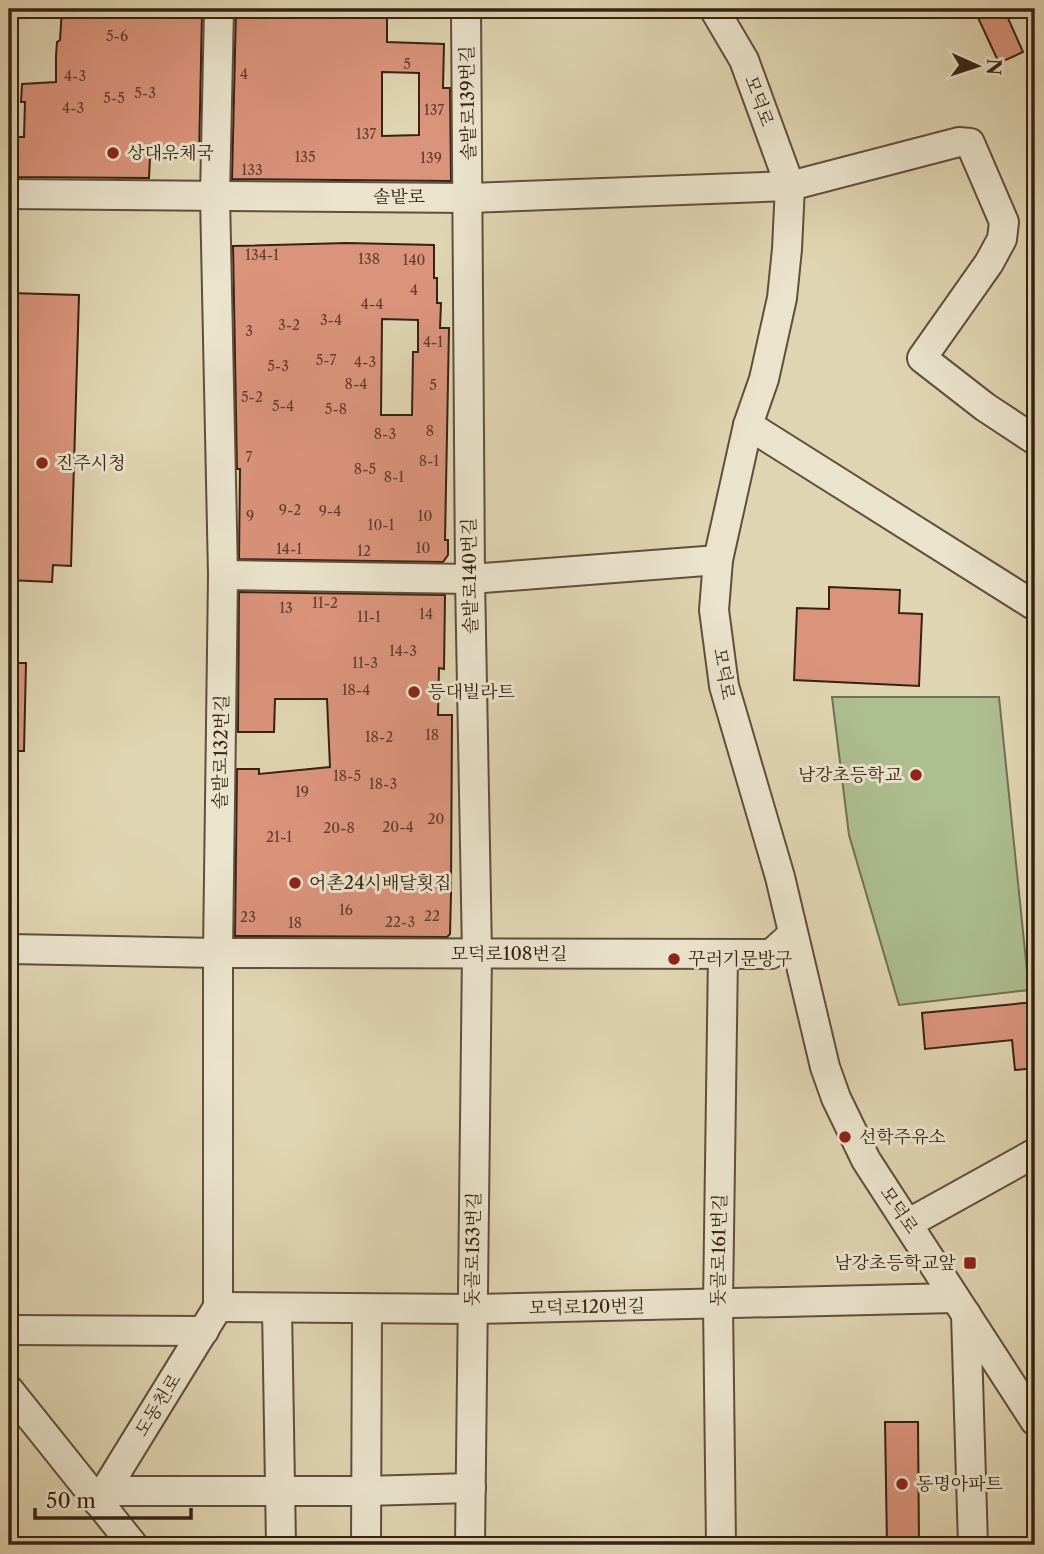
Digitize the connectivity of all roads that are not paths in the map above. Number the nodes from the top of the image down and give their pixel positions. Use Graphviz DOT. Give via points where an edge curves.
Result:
graph roads {
  1 [pos="219,9"];
  2 [pos="466,9"];
  3 [pos="714,9"];
  4 [pos="790,186"];
  5 [pos="9,194"];
  6 [pos="215,196"];
  7 [pos="469,198"];
  8 [pos="748,425"];
  9 [pos="1035,440"];
  10 [pos="718,560"];
  11 [pos="223,575"];
  12 [pos="470,579"];
  13 [pos="1035,606"];
  14 [pos="792,934"];
  15 [pos="9,949"];
  16 [pos="218,953"];
  17 [pos="477,954"];
  18 [pos="723,955"];
  19 [pos="1035,1153"];
  20 [pos="909,1223"];
  21 [pos="718,1304"];
  22 [pos="960,1306"];
  23 [pos="277,1308"];
  24 [pos="367,1309"];
  25 [pos="473,1309"];
  26 [pos="211,1319"];
  27 [pos="9,1330"];
  28 [pos="9,1391"];
  29 [pos="1035,1420"];
  30 [pos="471,1488"];
  31 [pos="279,1491"];
  32 [pos="365,1491"];
  33 [pos="102,1496"];
  34 [pos="133,1545"];
  35 [pos="281,1545"];
  36 [pos="366,1545"];
  37 [pos="470,1545"];
  38 [pos="721,1545"];
  39 [pos="973,1545"];
  1 -- 6 [label="street, 솔밭로132번길"];
  2 -- 7 [label="street, 솔밭로139번길"];
  3 -- 4 [label="street, 모덕로" via="744,60"];
  4 -- 7 [label="street, 솔밭로"];
  4 -- 8 [label="street, 모덕로" via="782,298 764,379"];
  4 -- 9 [label="street, 솔밭로" via="959,142 970,143 1004,222 1002,239 922,358"];
  5 -- 6 [label="street, 솔밭로"];
  6 -- 7 [label="street, 솔밭로"];
  6 -- 11 [label="street, 솔밭로132번길"];
  7 -- 12 [label="street, 솔밭로140번길"];
  8 -- 10 [label="street, 모덕로"];
  8 -- 13 [label="street"];
  10 -- 12 [label="street"];
  10 -- 14 [label="street, 모덕로" via="714,610 724,686"];
  11 -- 12 [label="street"];
  11 -- 16 [label="street, 솔밭로132번길"];
  12 -- 17 [label="street, 솔밭로140번길"];
  14 -- 18 [label="street, 모덕로108번길" via="771,954"];
  14 -- 20 [label="street, 모덕로" via="836,1098 866,1160"];
  15 -- 16 [label="street, 모덕로108번길"];
  16 -- 17 [label="street, 모덕로108번길"];
  16 -- 26 [label="street, 솔밭로132번길"];
  17 -- 18 [label="street, 모덕로108번길"];
  17 -- 25 [label="street, 돗골로153번길"];
  18 -- 21 [label="street, 돗골로161번길"];
  19 -- 20 [label="street"];
  20 -- 22 [label="street, 모덕로"];
  21 -- 22 [label="street, 모덕로120번길"];
  21 -- 25 [label="street, 모덕로120번길"];
  21 -- 38 [label="street, 돗골로161번길"];
  22 -- 29 [label="street, 모덕로"];
  22 -- 39 [label="street, 모덕로"];
  23 -- 24 [label="street, 모덕로120번길"];
  23 -- 26 [label="street, 모덕로120번길"];
  23 -- 31 [label="street"];
  24 -- 25 [label="street, 모덕로120번길"];
  24 -- 32 [label="street"];
  25 -- 30 [label="street, 돗골로153번길"];
  26 -- 27 [label="street, 모덕로120번길"];
  26 -- 33 [label="street, 도동천로"];
  28 -- 33 [label="street"];
  30 -- 32 [label="street"];
  30 -- 37 [label="street, 돗골로153번길"];
  31 -- 32 [label="street"];
  31 -- 33 [label="street"];
  31 -- 35 [label="street"];
  32 -- 36 [label="street"];
  33 -- 34 [label="street"];
}
